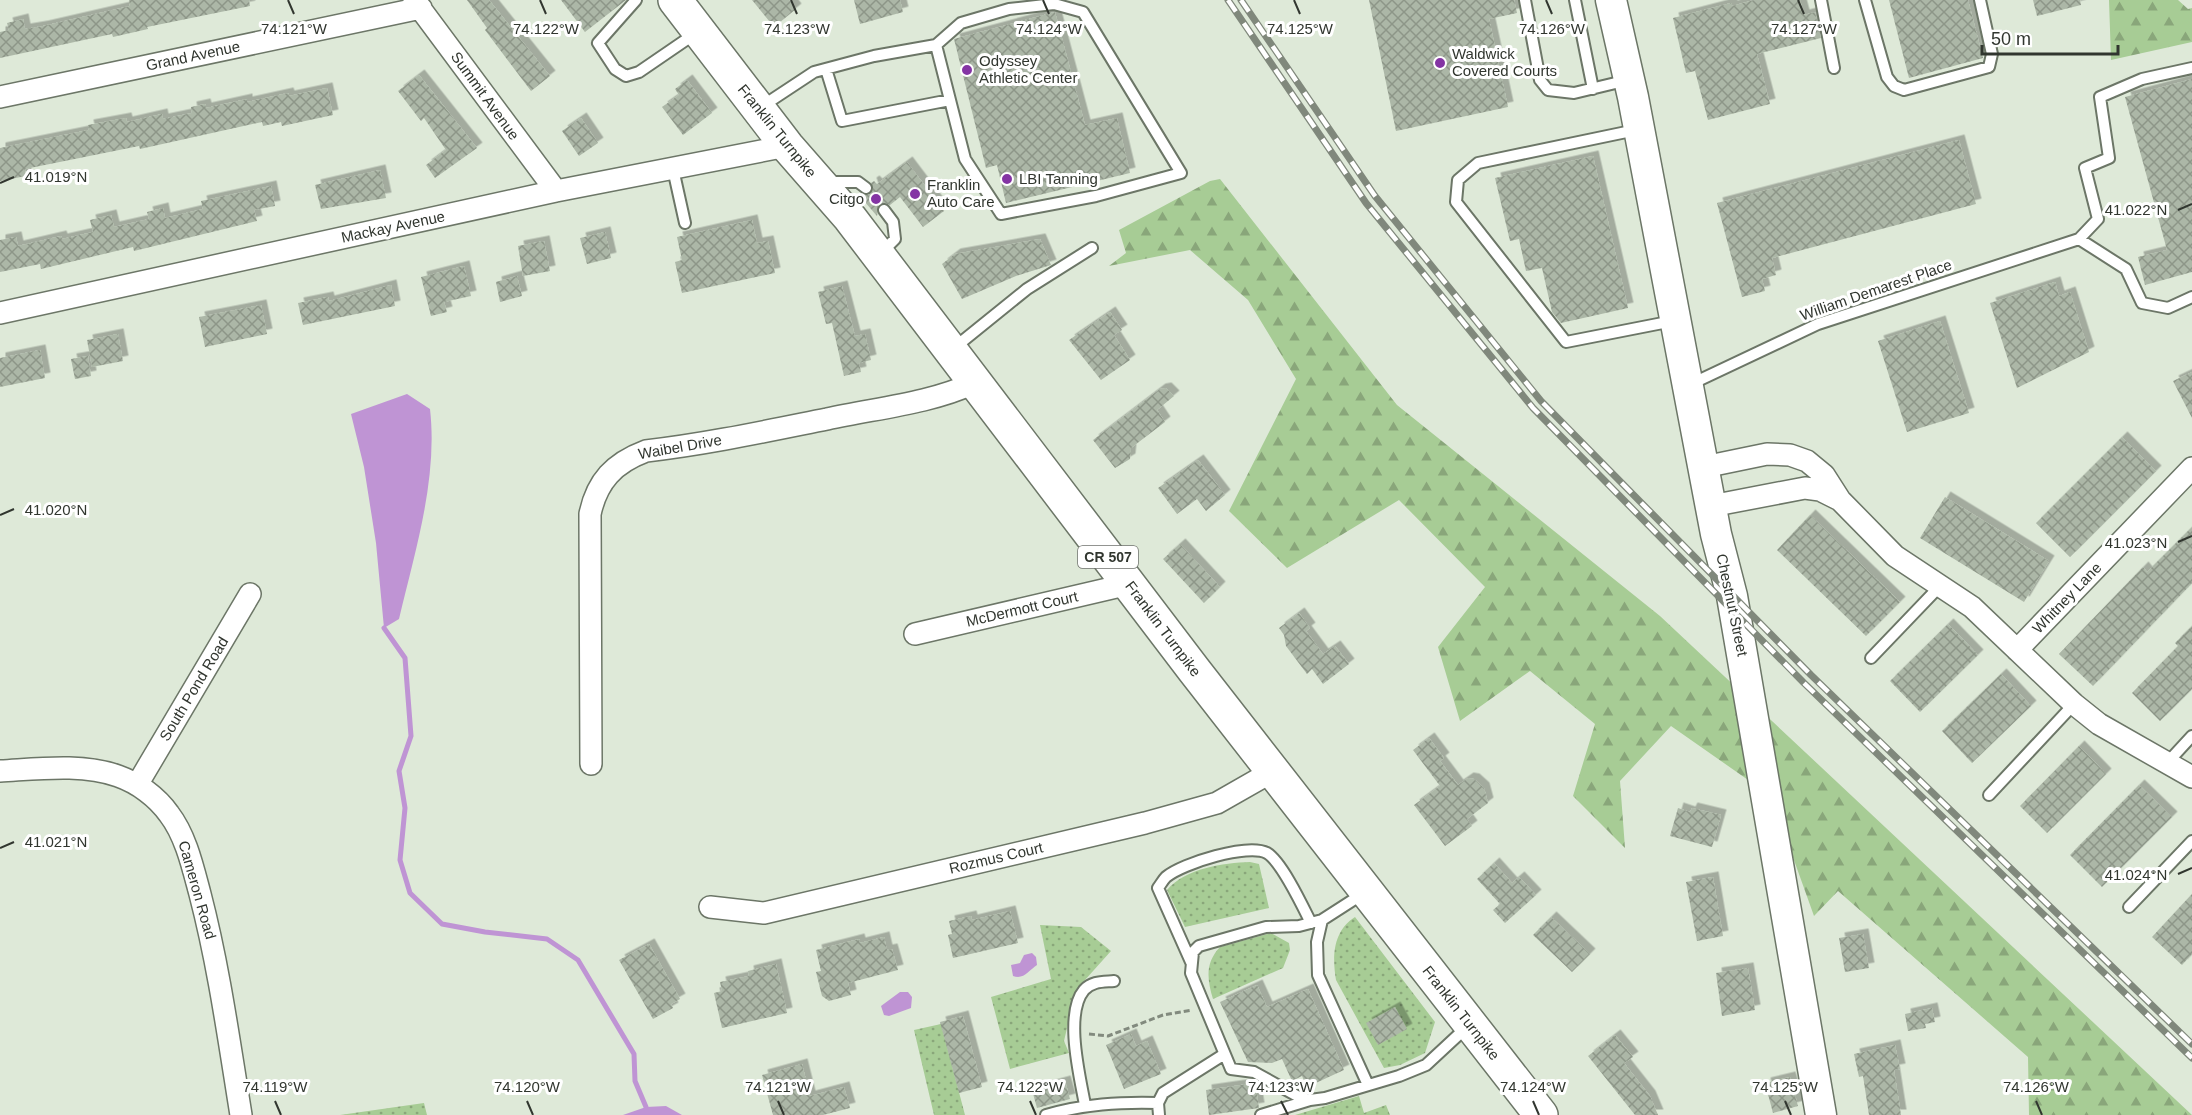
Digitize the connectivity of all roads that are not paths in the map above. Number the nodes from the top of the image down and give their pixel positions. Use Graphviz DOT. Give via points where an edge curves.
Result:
graph roads {
  1 [pos="636,0"];
  2 [pos="675,0"];
  3 [pos="1525,0"];
  4 [pos="1575,0"];
  5 [pos="1613,0"];
  6 [pos="1821,0"];
  7 [pos="1865,0"];
  8 [pos="1980,0"];
  9 [pos="418,4"];
  10 [pos="699,31"];
  11 [pos="936,45"];
  12 [pos="1834,68"];
  13 [pos="2192,68"];
  14 [pos="826,69"];
  15 [pos="1631,88"];
  16 [pos="1593,89"];
  17 [pos="0,97"];
  18 [pos="950,100"];
  19 [pos="758,109"];
  20 [pos="1639,129"];
  21 [pos="787,146"];
  22 [pos="673,169"];
  23 [pos="819,182"];
  24 [pos="866,188"];
  25 [pos="556,191"];
  26 [pos="884,210"];
  27 [pos="685,223"];
  28 [pos="2079,239"];
  29 [pos="1092,248"];
  30 [pos="878,255"];
  31 [pos="2192,297"];
  32 [pos="0,313"];
  33 [pos="1676,320"];
  34 [pos="950,352"];
  35 [pos="974,383"];
  36 [pos="1689,385"];
  37 [pos="1704,467"];
  38 [pos="2190,474"];
  39 [pos="1840,500"];
  40 [pos="1711,506"];
  41 [pos="1129,584"];
  42 [pos="1940,586"];
  43 [pos="250,594"];
  44 [pos="915,634"];
  45 [pos="2017,650"];
  46 [pos="1871,658"];
  47 [pos="2074,704"];
  48 [pos="2192,736"];
  49 [pos="2168,762"];
  50 [pos="591,764"];
  51 [pos="0,771"];
  52 [pos="1273,771"];
  53 [pos="2192,777"];
  54 [pos="137,785"];
  55 [pos="1989,795"];
  56 [pos="2192,841"];
  57 [pos="1366,891"];
  58 [pos="710,907"];
  59 [pos="2128,907"];
  60 [pos="1317,921"];
  61 [pos="1191,962"];
  62 [pos="1114,981"];
  63 [pos="1470,1024"];
  64 [pos="1223,1055"];
  65 [pos="1368,1086"];
  66 [pos="1310,1100"];
  67 [pos="1158,1103"];
  68 [pos="1085,1105"];
  69 [pos="241,1115"];
  70 [pos="1046,1115"];
  71 [pos="1160,1115"];
  72 [pos="1261,1115"];
  73 [pos="1541,1115"];
  74 [pos="1821,1115"];
  1 -- 10 [label="lane" via="598,43 609,62 626,76 639,72"];
  2 -- 10 [label="main road, Franklin Turnpike / CR 507"];
  3 -- 16 [label="lane" via="1540,80 1548,90 1574,93"];
  4 -- 16 [label="lane"];
  5 -- 15 [label="street, Chestnut Street"];
  6 -- 12 [label="lane"];
  7 -- 8 [label="lane" via="1887,77 1904,90 1989,67 1992,54"];
  9 -- 17 [label="street, Grand Avenue"];
  9 -- 25 [label="street, Summit Avenue"];
  10 -- 19 [label="main road, Franklin Turnpike / CR 507"];
  11 -- 14 [label="lane"];
  11 -- 18 [label="lane"];
  11 -- 18 [label="lane" via="961,23 1010,9 1054,4 1083,12 1181,173 1096,196 1001,214 965,159"];
  13 -- 28 [label="lane" via="2142,79 2100,97 2109,158 2085,168 2098,219"];
  14 -- 18 [label="lane" via="842,121"];
  14 -- 19 [label="lane" via="814,72"];
  15 -- 16 [label="lane"];
  15 -- 20 [label="street, Chestnut Street"];
  19 -- 21 [label="main road, Franklin Turnpike / CR 507"];
  20 -- 33 [label="street, Chestnut Street"];
  20 -- 33 [label="lane" via="1478,163 1458,180 1456,202 1566,342"];
  21 -- 22 [label="street, Mackay Avenue"];
  21 -- 23 [label="main road, Franklin Turnpike / CR 507"];
  22 -- 25 [label="street, Mackay Avenue"];
  22 -- 27 [label="lane"];
  23 -- 24 [label="lane" via="858,182"];
  23 -- 30 [label="main road, Franklin Turnpike / CR 507"];
  25 -- 32 [label="street, Mackay Avenue"];
  26 -- 30 [label="lane" via="893,222 895,239"];
  28 -- 31 [label="lane" via="2126,268 2142,303 2168,308"];
  28 -- 36 [label="lane, William Demarest Place" via="1818,324"];
  29 -- 34 [label="lane" via="1027,289"];
  30 -- 34 [label="main road, Franklin Turnpike / CR 507"];
  33 -- 36 [label="street, Chestnut Street"];
  34 -- 35 [label="main road, Franklin Turnpike / CR 507"];
  35 -- 41 [label="main road, Franklin Turnpike / CR 507"];
  35 -- 50 [label="street, Waibel Drive" via="951,394 775,431 646,451 613,468 598,489 590,514"];
  36 -- 37 [label="street, Chestnut Street"];
  37 -- 39 [label="street" via="1767,454 1790,455 1807,461 1824,475"];
  37 -- 40 [label="street, Chestnut Street"];
  38 -- 45 [label="street, Whitney Lane"];
  39 -- 40 [label="street" via="1820,490 1804,488"];
  39 -- 42 [label="street" via="1895,556"];
  40 -- 74 [label="street, Chestnut Street" via="1732,596"];
  41 -- 44 [label="street, McDermott Court"];
  41 -- 52 [label="main road, Franklin Turnpike / CR 507"];
  42 -- 45 [label="street" via="1972,607"];
  42 -- 46 [label="lane"];
  43 -- 54 [label="street, South Pond Road"];
  45 -- 47 [label="street"];
  47 -- 49 [label="street" via="2099,724"];
  47 -- 55 [label="lane"];
  48 -- 49 [label="lane"];
  49 -- 53 [label="street"];
  51 -- 54 [label="street, Cameron Road" via="95,770 118,775"];
  52 -- 57 [label="main road, Franklin Turnpike / CR 507"];
  52 -- 58 [label="street, Rozmus Court" via="1217,803 1134,826 764,913"];
  54 -- 69 [label="street, Cameron Road" via="170,814 195,876 224,1006"];
  56 -- 59 [label="lane"];
  57 -- 60 [label="lane"];
  57 -- 63 [label="main road, Franklin Turnpike / CR 507"];
  60 -- 61 [label="lane" via="1266,927 1199,946"];
  60 -- 61 [label="lane" via="1268,854 1241,851 1196,863 1166,877 1158,888"];
  60 -- 65 [label="lane" via="1318,975"];
  61 -- 64 [label="lane" via="1191,973"];
  62 -- 68 [label="lane" via="1096,982 1078,1000 1077,1063"];
  63 -- 65 [label="lane" via="1426,1065"];
  63 -- 73 [label="main road, Franklin Turnpike / CR 507"];
  64 -- 66 [label="lane" via="1231,1069 1254,1072"];
  64 -- 67 [label="lane" via="1165,1091"];
  65 -- 66 [label="lane"];
  66 -- 72 [label="lane"];
  67 -- 68 [label="lane"];
  67 -- 71 [label="lane"];
  68 -- 70 [label="lane"];
}
